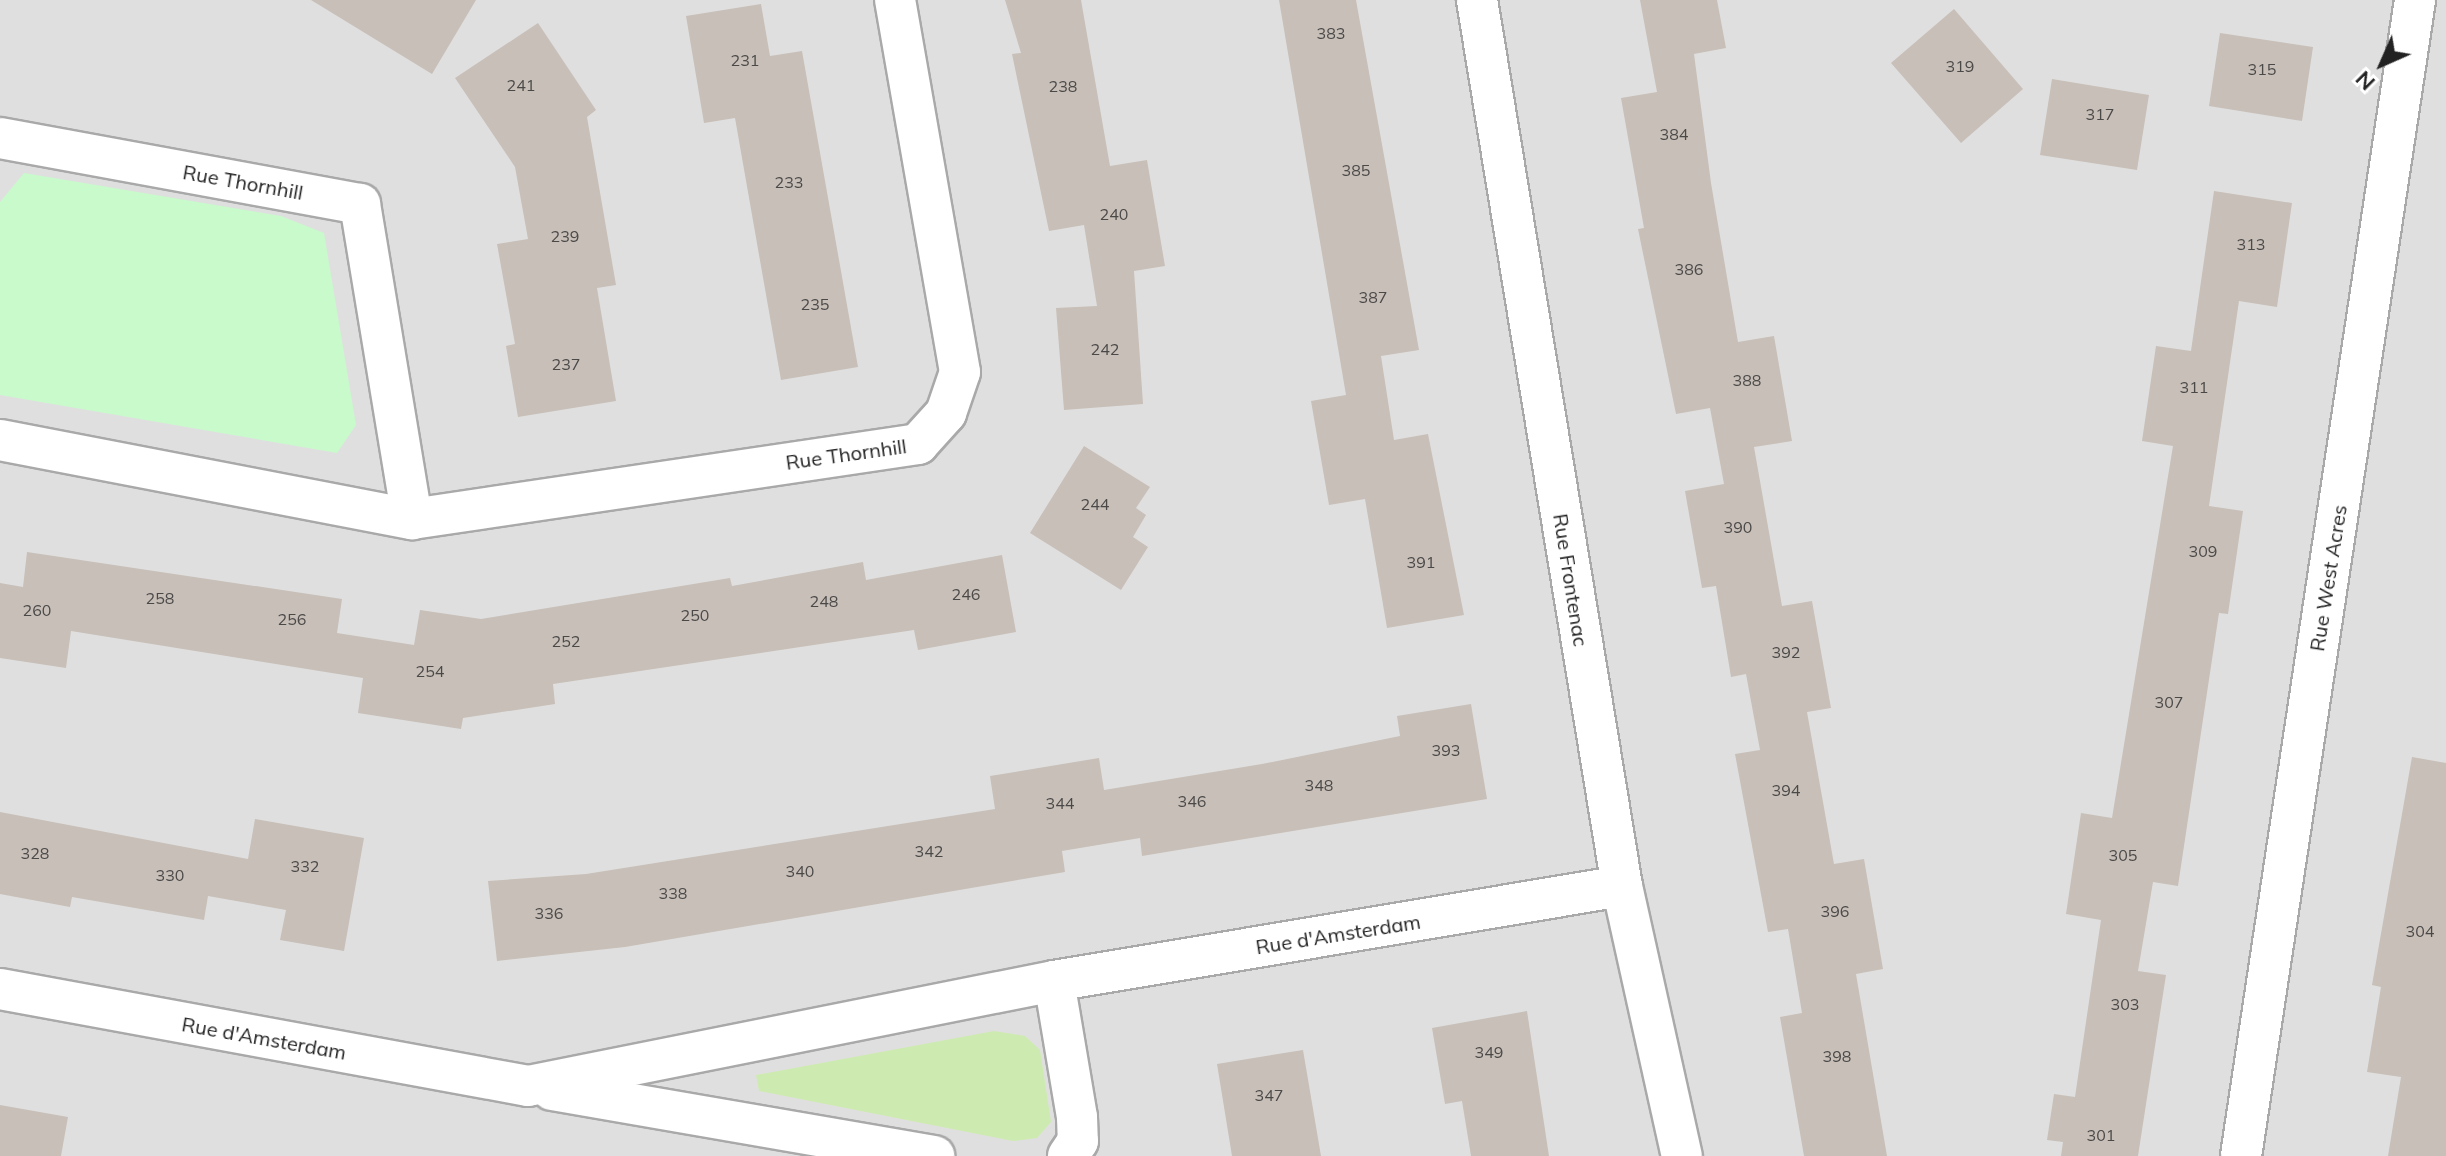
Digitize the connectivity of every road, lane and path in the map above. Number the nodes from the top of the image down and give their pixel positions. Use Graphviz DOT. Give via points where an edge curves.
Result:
graph roads {
  1 [pos="895,0"];
  2 [pos="1477,0"];
  3 [pos="2415,0"];
  4 [pos="0,138"];
  5 [pos="0,440"];
  6 [pos="412,519"];
  7 [pos="1622,886"];
  8 [pos="1054,981"];
  9 [pos="0,989"];
  10 [pos="528,1086"];
  11 [pos="934,1156"];
  12 [pos="1068,1156"];
  13 [pos="1682,1156"];
  14 [pos="2241,1156"];
  1 -- 6 [label="street, Rue Thornhill" via="960,372 946,413 918,444"];
  2 -- 7 [label="street, Rue Frontenac"];
  3 -- 14 [label="street, Rue West Acres"];
  4 -- 6 [label="street, Rue Thornhill" via="360,204"];
  5 -- 6 [label="street, Rue Thornhill"];
  7 -- 8 [label="street, Rue d'Amsterdam"];
  7 -- 13 [label="street, Rue Frontenac"];
  8 -- 10 [label="street, Rue d'Amsterdam"];
  8 -- 12 [label="street" via="1077,1117 1078,1141"];
  9 -- 10 [label="street, Rue d'Amsterdam"];
  10 -- 11 [label="street, Rue d'Amsterdam"];
}
